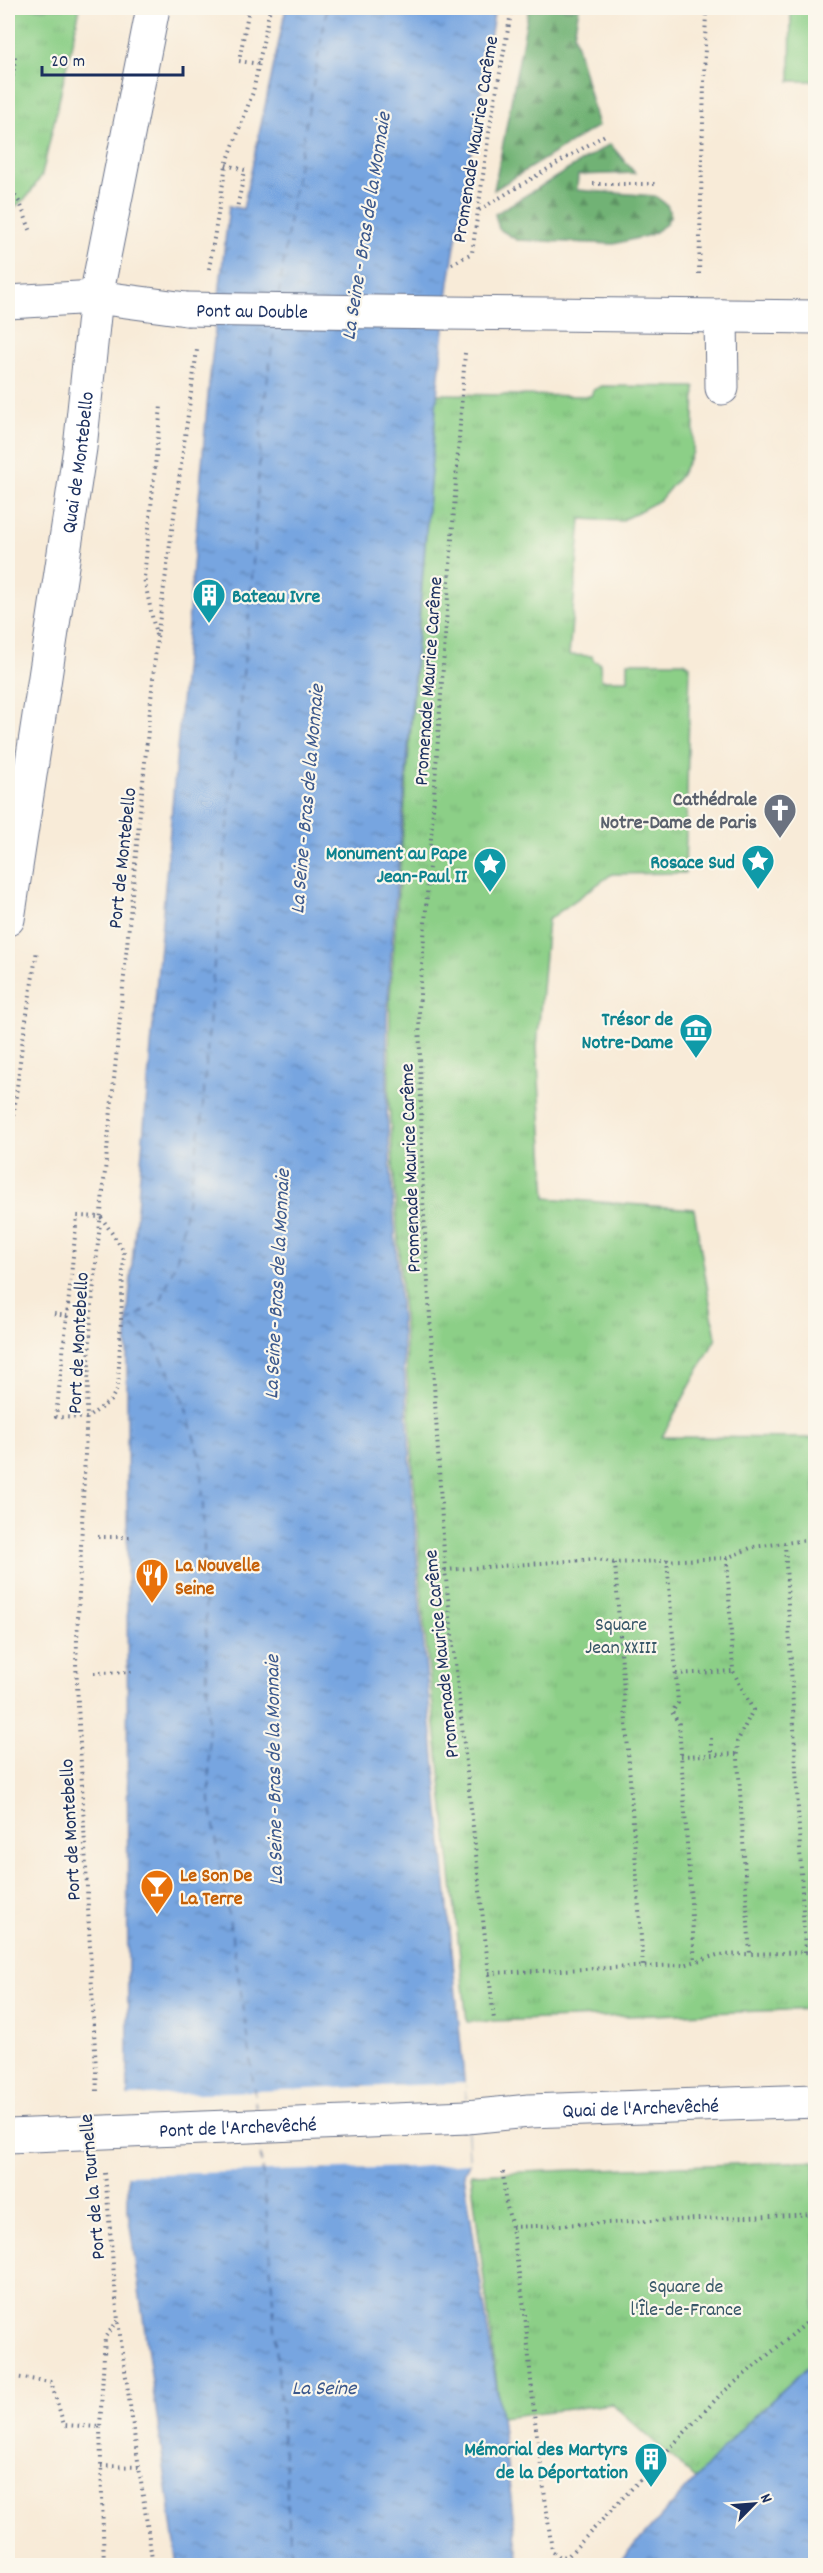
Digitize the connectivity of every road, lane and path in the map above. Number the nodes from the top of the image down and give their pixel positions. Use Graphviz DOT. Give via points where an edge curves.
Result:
graph roads {
  1 [pos="153,8"];
  2 [pos="249,8"];
  3 [pos="512,8"];
  4 [pos="706,8"];
  5 [pos="8,47"];
  6 [pos="259,64"];
  7 [pos="8,116"];
  8 [pos="604,135"];
  9 [pos="226,165"];
  10 [pos="593,183"];
  11 [pos="656,184"];
  12 [pos="8,186"];
  13 [pos="237,208"];
  14 [pos="478,210"];
  15 [pos="31,232"];
  16 [pos="452,264"];
  17 [pos="96,297"];
  18 [pos="8,302"];
  19 [pos="456,314"];
  20 [pos="710,316"];
  21 [pos="816,317"];
  22 [pos="722,388"];
  23 [pos="162,406"];
  24 [pos="10,884"];
  25 [pos="8,919"];
  26 [pos="8,1104"];
  27 [pos="14,1104"];
  28 [pos="101,1217"];
  29 [pos="54,1314"];
  30 [pos="67,1316"];
  31 [pos="87,1418"];
  32 [pos="98,1537"];
  33 [pos="134,1537"];
  34 [pos="816,1539"];
  35 [pos="785,1543"];
  36 [pos="727,1558"];
  37 [pos="667,1559"];
  38 [pos="615,1563"];
  39 [pos="445,1570"];
  40 [pos="733,1671"];
  41 [pos="134,1672"];
  42 [pos="94,1673"];
  43 [pos="675,1674"];
  44 [pos="711,1738"];
  45 [pos="711,1754"];
  46 [pos="738,1754"];
  47 [pos="681,1756"];
  48 [pos="816,1952"];
  49 [pos="806,1953"];
  50 [pos="750,1955"];
  51 [pos="694,1962"];
  52 [pos="643,1966"];
  53 [pos="489,1973"];
  54 [pos="494,2020"];
  55 [pos="94,2051"];
  56 [pos="98,2098"];
  57 [pos="816,2101"];
  58 [pos="467,2117"];
  59 [pos="8,2136"];
  60 [pos="104,2168"];
  61 [pos="503,2172"];
  62 [pos="816,2214"];
  63 [pos="512,2227"];
  64 [pos="816,2315"];
  65 [pos="118,2320"];
  66 [pos="8,2376"];
  67 [pos="100,2427"];
  68 [pos="101,2466"];
  69 [pos="140,2467"];
  70 [pos="8,2561"];
  71 [pos="29,2565"];
  72 [pos="104,2565"];
  73 [pos="153,2565"];
  1 -- 17 [label="street, Quai de Montebello"];
  2 -- 6 [label="path" via="239,61"];
  3 -- 14 [label="path, Promenade Maurice Carême"];
  4 -- 20 [label="path"];
  5 -- 7 [label="path" via="15,58"];
  8 -- 14 [label="path"];
  9 -- 13 [label="path" via="245,170"];
  10 -- 11 [label="path"];
  12 -- 15 [label="path" via="20,203"];
  14 -- 16 [label="path, Promenade Maurice Carême" via="472,253"];
  17 -- 18 [label="street, Pont au Double"];
  17 -- 19 [label="street, Pont au Double, bridge" via="186,309"];
  17 -- 24 [label="street, Quai de Montebello" via="80,448"];
  19 -- 20 [label="street, Pont au Double"];
  19 -- 39 [label="path, Promenade Maurice Carême" via="418,1009 423,1199"];
  20 -- 21 [label="street, Pont au Double"];
  20 -- 22 [label="street"];
  23 -- 28 [label="path, Port de Montebello" via="144,579 157,638"];
  24 -- 25 [label="street, Quai de Montebello"];
  26 -- 27 [label="path"];
  28 -- 30 [label="path" via="77,1216"];
  28 -- 31 [label="path, Port de Montebello" via="91,1315"];
  28 -- 31 [label="path" via="124,1251 119,1382 110,1401"];
  29 -- 30 [label="path"];
  30 -- 31 [label="path" via="56,1417"];
  31 -- 55 [label="path, Port de Montebello" via="76,1663"];
  32 -- 33 [label="path"];
  34 -- 35 [label="path"];
  35 -- 36 [label="path" via="753,1547"];
  35 -- 49 [label="path"];
  36 -- 37 [label="path"];
  36 -- 40 [label="path"];
  37 -- 38 [label="path"];
  37 -- 43 [label="path"];
  38 -- 39 [label="path" via="597,1559"];
  38 -- 52 [label="path"];
  39 -- 53 [label="path, Promenade Maurice Carême"];
  40 -- 43 [label="path"];
  40 -- 46 [label="path" via="753,1710 737,1742"];
  41 -- 42 [label="path"];
  43 -- 47 [label="path" via="678,1703 672,1712 679,1724"];
  44 -- 45 [label="path"];
  45 -- 46 [label="path"];
  45 -- 47 [label="path"];
  46 -- 50 [label="path"];
  47 -- 51 [label="path"];
  48 -- 49 [label="path"];
  49 -- 50 [label="path"];
  50 -- 51 [label="path" via="717,1955"];
  51 -- 52 [label="path"];
  52 -- 53 [label="path"];
  53 -- 54 [label="path, Promenade Maurice Carême"];
  55 -- 56 [label="path, Port de la Tournelle"];
  57 -- 58 [label="street, Quai de l'Archevêché" via="529,2111"];
  58 -- 59 [label="street, Pont de l'Archevêché, bridge"];
  60 -- 65 [label="path, Port de la Tournelle"];
  61 -- 63 [label="path"];
  62 -- 63 [label="path"];
  63 -- 64 [label="path" via="552,2551 560,2558 568,2556 721,2394"];
  65 -- 67 [label="path" via="105,2337"];
  65 -- 69 [label="path, Port de la Tournelle"];
  66 -- 67 [label="path" via="51,2382 64,2425"];
  67 -- 68 [label="path"];
  68 -- 69 [label="path"];
  68 -- 72 [label="path"];
  69 -- 73 [label="path, Port de la Tournelle"];
  70 -- 71 [label="path"];
}
